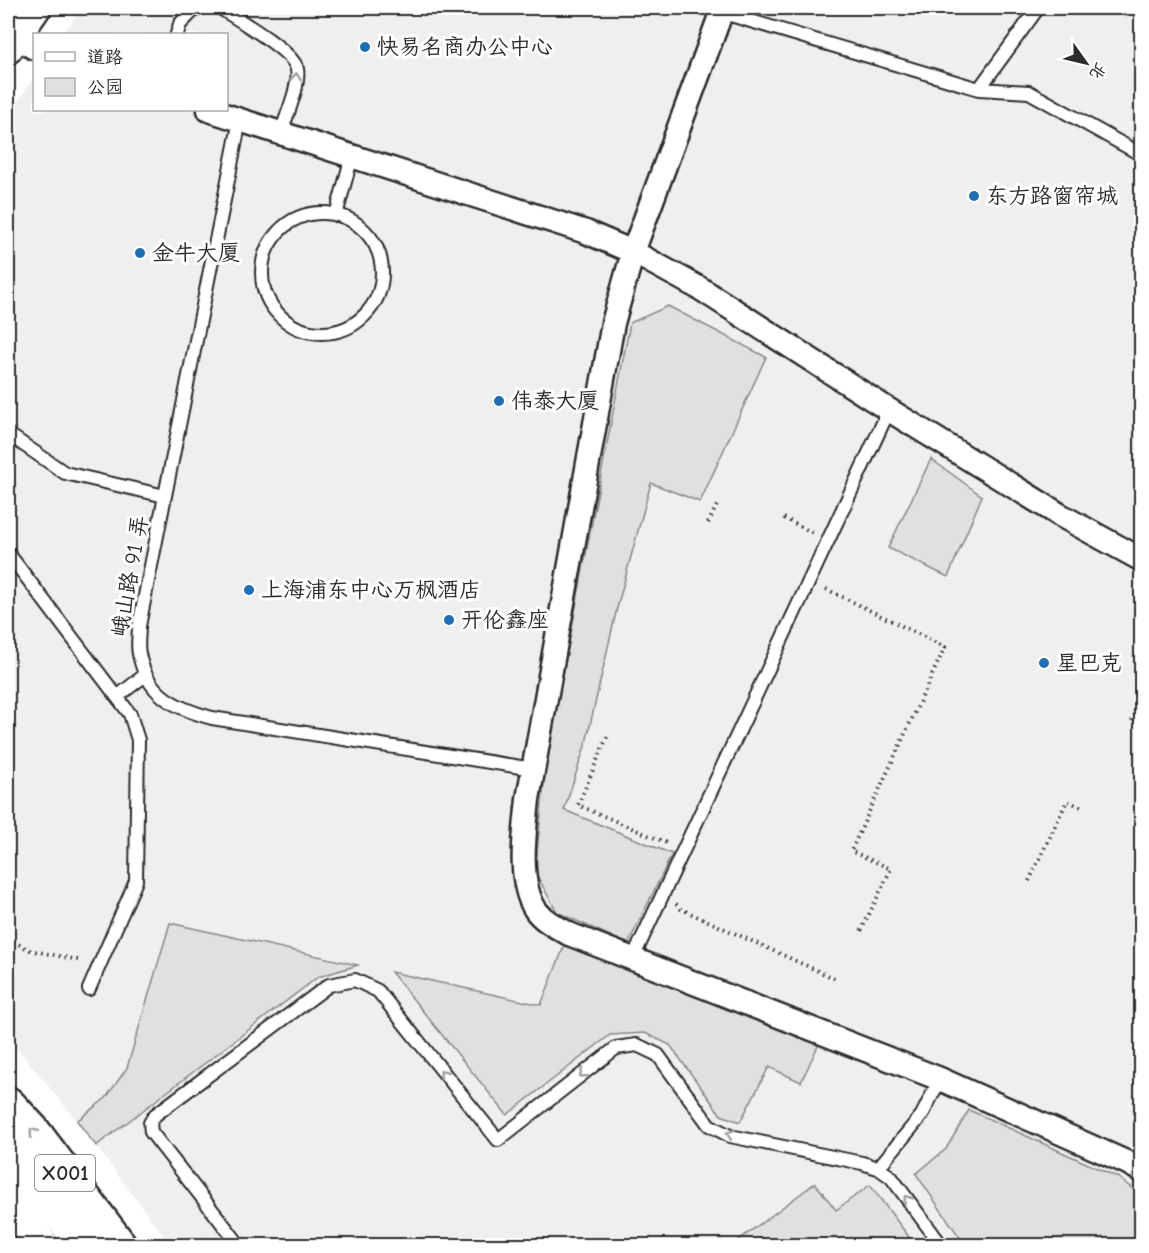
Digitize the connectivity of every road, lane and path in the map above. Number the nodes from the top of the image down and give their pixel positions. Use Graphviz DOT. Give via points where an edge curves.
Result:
graph roads {
  1 [pos="36,8"];
  2 [pos="196,8"];
  3 [pos="220,8"];
  4 [pos="1038,8"];
  5 [pos="717,9"];
  6 [pos="177,33"];
  7 [pos="16,41"];
  8 [pos="979,89"];
  9 [pos="212,111"];
  10 [pos="240,120"];
  11 [pos="281,133"];
  12 [pos="1142,155"];
  13 [pos="352,156"];
  14 [pos="336,215"];
  15 [pos="633,252"];
  16 [pos="889,410"];
  17 [pos="8,434"];
  18 [pos="165,496"];
  19 [pos="717,506"];
  20 [pos="784,518"];
  21 [pos="708,523"];
  22 [pos="828,540"];
  23 [pos="8,553"];
  24 [pos="1142,560"];
  25 [pos="809,580"];
  26 [pos="145,675"];
  27 [pos="117,697"];
  28 [pos="1142,699"];
  29 [pos="1132,721"];
  30 [pos="607,736"];
  31 [pos="533,769"];
  32 [pos="1082,807"];
  33 [pos="683,850"];
  34 [pos="1029,881"];
  35 [pos="664,891"];
  36 [pos="861,931"];
  37 [pos="8,939"];
  38 [pos="633,958"];
  39 [pos="100,965"];
  40 [pos="838,980"];
  41 [pos="90,989"];
  42 [pos="940,1079"];
  43 [pos="8,1104"];
  44 [pos="8,1146"];
  45 [pos="878,1168"];
  46 [pos="1142,1171"];
  47 [pos="8,1194"];
  48 [pos="42,1245"];
  49 [pos="84,1245"];
  50 [pos="120,1245"];
  51 [pos="240,1245"];
  52 [pos="942,1245"];
  1 -- 7 [label="street"];
  2 -- 6 [label="lane" via="180,24"];
  11 -- 3 [label="lane, one-way" via="297,67 288,54"];
  4 -- 8 [label="lane"];
  5 -- 8 [label="lane"];
  5 -- 15 [label="street"];
  8 -- 12 [label="lane" via="1029,92"];
  9 -- 10 [label="street"];
  10 -- 11 [label="street"];
  10 -- 18 [label="lane, 峨山路 91 弄"];
  11 -- 13 [label="street"];
  13 -- 14 [label="lane"];
  13 -- 15 [label="street" via="586,232"];
  14 -- 14 [label="lane" via="304,216 286,225 272,240 264,259 262,278 267,297 292,326 310,332 348,328 364,317 382,284 382,263 375,244 362,228"];
  15 -- 16 [label="street" via="701,289"];
  15 -- 31 [label="street" via="613,323"];
  16 -- 22 [label="lane"];
  16 -- 24 [label="street" via="1060,515"];
  17 -- 18 [label="lane" via="65,473"];
  18 -- 26 [label="lane, 峨山路 91 弄" via="139,626 138,652"];
  19 -- 21 [label="path"];
  20 -- 22 [label="path"];
  22 -- 25 [label="lane"];
  23 -- 27 [label="lane"];
  25 -- 33 [label="lane"];
  25 -- 36 [label="path" via="945,647 851,851 891,869"];
  26 -- 27 [label="lane"];
  26 -- 31 [label="lane, 峨山路 91 弄" via="160,695 184,710 212,718"];
  27 -- 39 [label="lane" via="130,714 138,740 136,881"];
  28 -- 29 [label="path"];
  30 -- 33 [label="path" via="578,805"];
  31 -- 38 [label="street" via="524,845 529,896 536,910 569,934"];
  32 -- 34 [label="path" via="1067,801"];
  33 -- 35 [label="lane"];
  35 -- 38 [label="lane"];
  35 -- 40 [label="path" via="681,909"];
  37 -- 39 [label="path" via="30,950"];
  38 -- 42 [label="street"];
  39 -- 41 [label="lane"];
  42 -- 45 [label="lane" via="922,1115"];
  42 -- 46 [label="street"];
  50 -- 43 [label="main road, X001, one-way"];
  44 -- 49 [label="main road"];
  45 -- 51 [label="lane, one-way" via="730,1136 710,1125 658,1055 637,1046 616,1048 498,1140 378,991 356,980 329,984 155,1115 150,1123 151,1132"];
  52 -- 45 [label="lane, one-way" via="891,1177"];
  47 -- 48 [label="main road, X001"];
}
